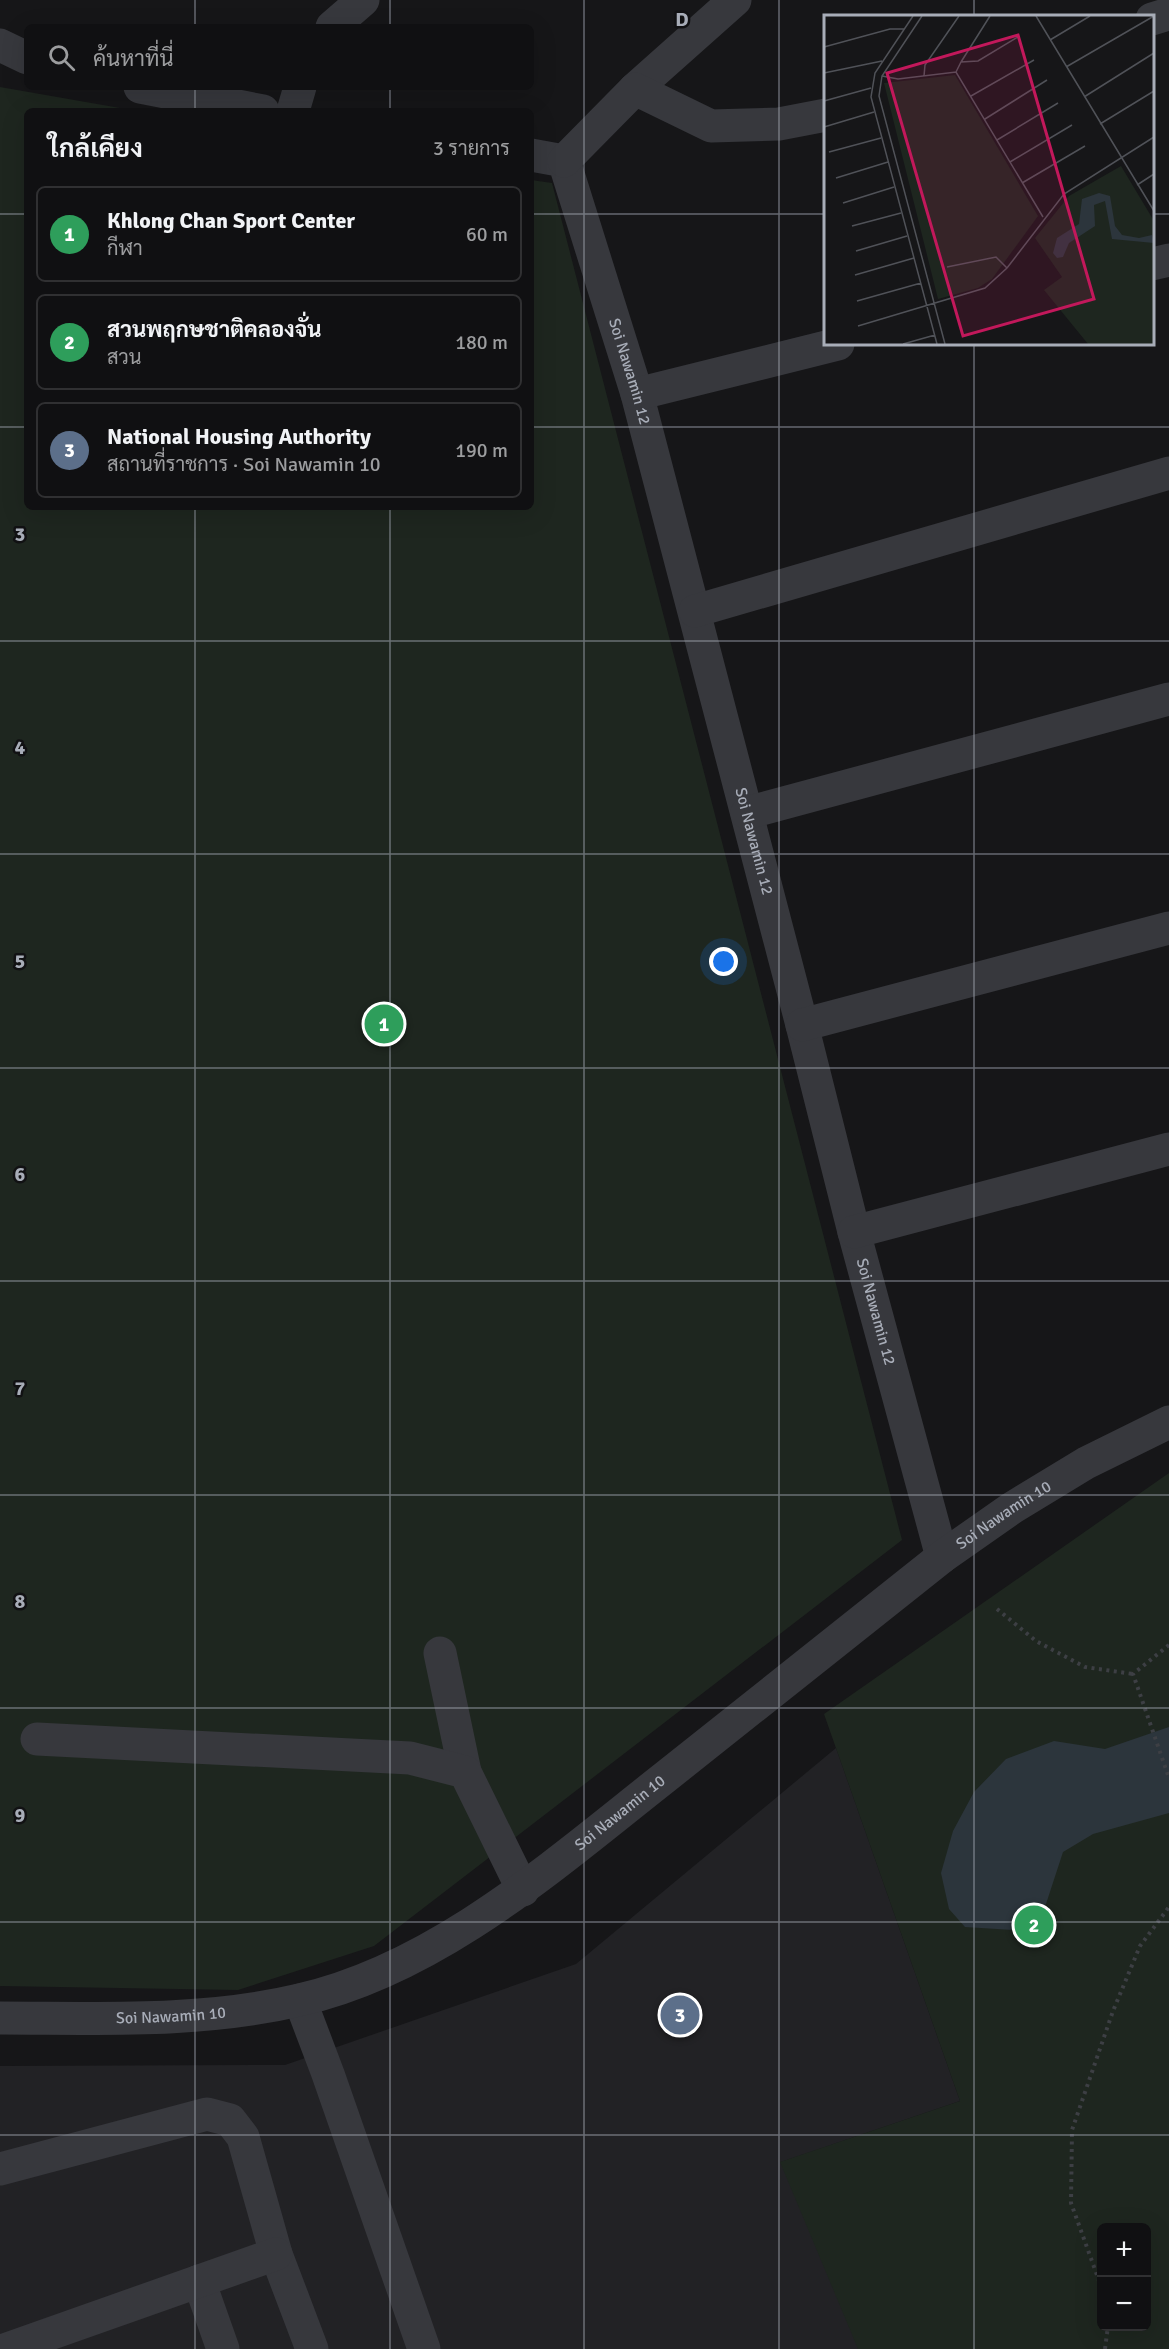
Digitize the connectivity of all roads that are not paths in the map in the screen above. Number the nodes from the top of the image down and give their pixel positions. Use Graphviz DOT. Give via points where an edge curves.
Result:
graph roads {
  1 [pos="363,0"];
  2 [pos="735,0"];
  3 [pos="335,24"];
  4 [pos="0,45"];
  5 [pos="24,57"];
  6 [pos="635,89"];
  7 [pos="155,90"];
  8 [pos="299,90"];
  9 [pos="248,108"];
  10 [pos="294,108"];
  11 [pos="824,115"];
  12 [pos="534,156"];
  13 [pos="564,161"];
  14 [pos="1169,260"];
  15 [pos="1154,264"];
  16 [pos="834,345"];
  17 [pos="637,394"];
  18 [pos="1169,473"];
  19 [pos="695,611"];
  20 [pos="1169,699"];
  21 [pos="747,813"];
  22 [pos="1169,928"];
  23 [pos="802,1025"];
  24 [pos="1169,1149"];
  25 [pos="854,1232"];
  26 [pos="1169,1422"];
  27 [pos="942,1557"];
  28 [pos="440,1653"];
  29 [pos="37,1739"];
  30 [pos="465,1772"];
  31 [pos="523,1890"];
  32 [pos="300,2000"];
  33 [pos="0,2018"];
  34 [pos="0,2169"];
  35 [pos="276,2254"];
  36 [pos="199,2281"];
  37 [pos="8,2349"];
  38 [pos="223,2349"];
  39 [pos="312,2349"];
  40 [pos="424,2349"];
  1 -- 3 [label="street"];
  2 -- 6 [label="street"];
  4 -- 5 [label="street"];
  6 -- 11 [label="street" via="711,126 779,124"];
  6 -- 13 [label="street"];
  7 -- 9 [label="street"];
  8 -- 10 [label="street"];
  12 -- 13 [label="street"];
  13 -- 17 [label="street, Soi Nawamin 12"];
  14 -- 15 [label="street"];
  16 -- 17 [label="street"];
  17 -- 19 [label="street, Soi Nawamin 12"];
  18 -- 19 [label="street"];
  19 -- 21 [label="street, Soi Nawamin 12"];
  20 -- 21 [label="street"];
  21 -- 23 [label="street, Soi Nawamin 12"];
  22 -- 23 [label="street"];
  23 -- 25 [label="street, Soi Nawamin 12"];
  24 -- 25 [label="street"];
  25 -- 27 [label="street, Soi Nawamin 12"];
  26 -- 27 [label="street, Soi Nawamin 10" via="1086,1463"];
  27 -- 31 [label="street, Soi Nawamin 10"];
  28 -- 30 [label="street"];
  29 -- 30 [label="street" via="410,1758"];
  30 -- 31 [label="street"];
  31 -- 32 [label="street, Soi Nawamin 10" via="443,1940 369,1979"];
  32 -- 33 [label="street, Soi Nawamin 10" via="221,2013"];
  32 -- 40 [label="street"];
  34 -- 35 [label="street" via="207,2114 230,2120 243,2137"];
  35 -- 36 [label="street"];
  35 -- 39 [label="street"];
  36 -- 37 [label="street"];
  36 -- 38 [label="street"];
}
